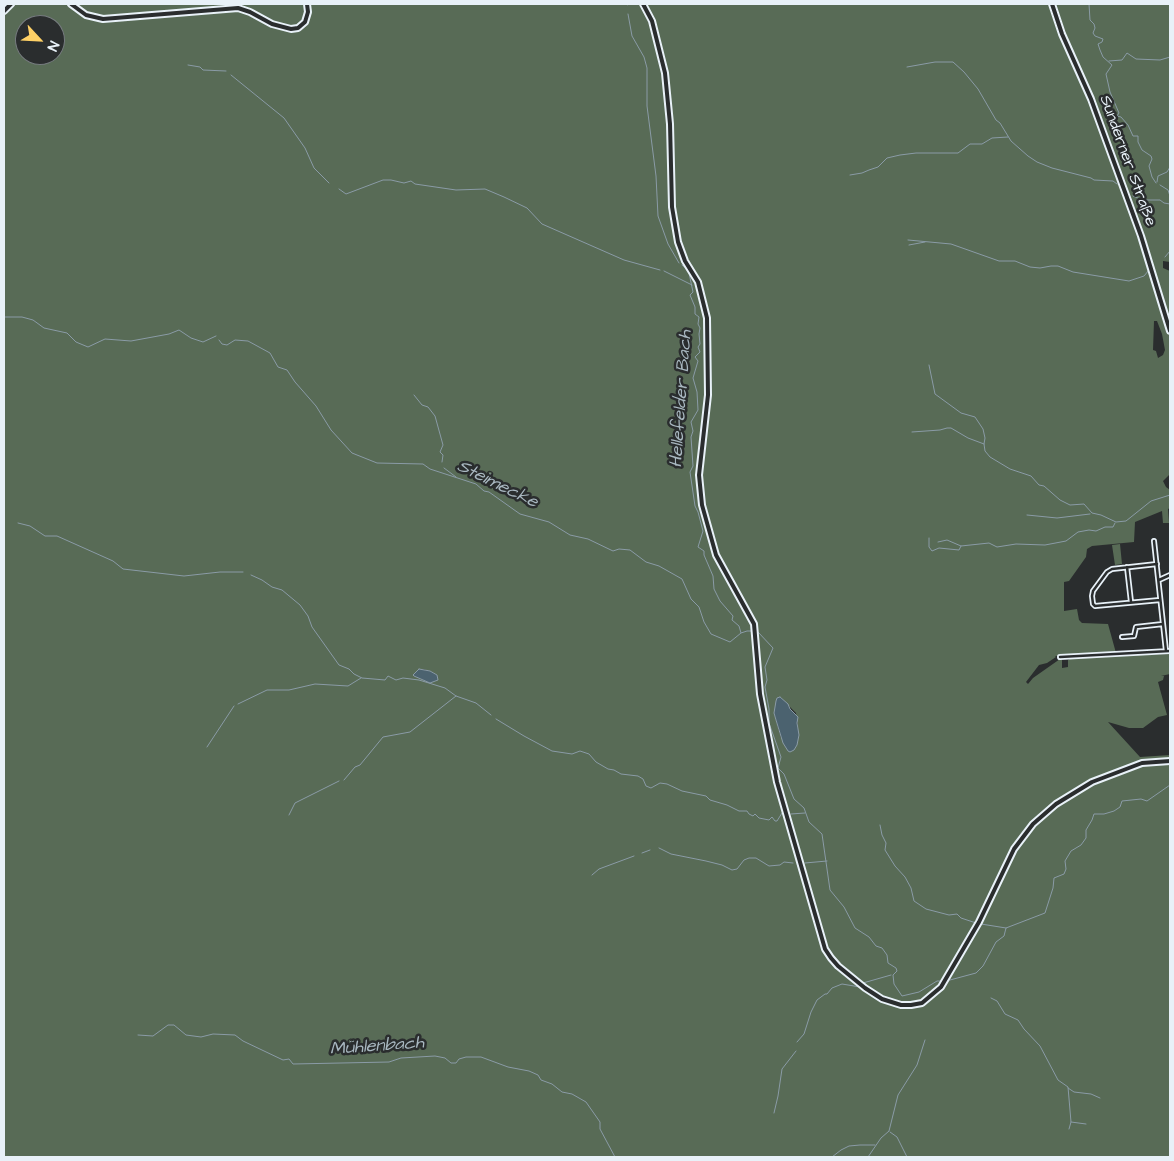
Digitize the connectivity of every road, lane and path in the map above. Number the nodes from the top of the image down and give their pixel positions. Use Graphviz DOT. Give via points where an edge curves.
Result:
graph roads {
  1 [pos="11,4"];
  2 [pos="71,4"];
  3 [pos="308,4"];
  4 [pos="643,4"];
  5 [pos="1052,4"];
  6 [pos="4,11"];
  7 [pos="1170,331"];
  8 [pos="1154,541"];
  9 [pos="1157,564"];
  10 [pos="1127,567"];
  11 [pos="1170,575"];
  12 [pos="1159,580"];
  13 [pos="1160,600"];
  14 [pos="1130,602"];
  15 [pos="1163,624"];
  16 [pos="1122,637"];
  17 [pos="1166,651"];
  18 [pos="1170,651"];
  19 [pos="1060,657"];
  20 [pos="1170,761"];
  1 -- 6 [label="main road"];
  2 -- 3 [label="main road" via="86,16 103,19 233,7 272,24 295,29 307,19"];
  4 -- 20 [label="main road" via="652,21 665,73 672,207 678,242 698,282 706,318 708,395 699,475 702,505 716,555 754,624 760,694 777,782 825,949 831,958 882,999 901,1005 922,1002 942,987 979,922 1014,849 1033,824 1056,804 1092,782 1142,763"];
  5 -- 7 [label="main road, Sunderner Straße" via="1141,236"];
  8 -- 9 [label="street"];
  9 -- 10 [label="street"];
  9 -- 12 [label="street"];
  10 -- 14 [label="street"];
  10 -- 14 [label="street" via="1108,571 1092,596 1095,606"];
  11 -- 12 [label="street"];
  12 -- 13 [label="street"];
  13 -- 14 [label="street"];
  13 -- 15 [label="street"];
  15 -- 16 [label="street" via="1136,627 1134,636"];
  15 -- 17 [label="street"];
  17 -- 18 [label="street"];
  17 -- 19 [label="street"];
}
